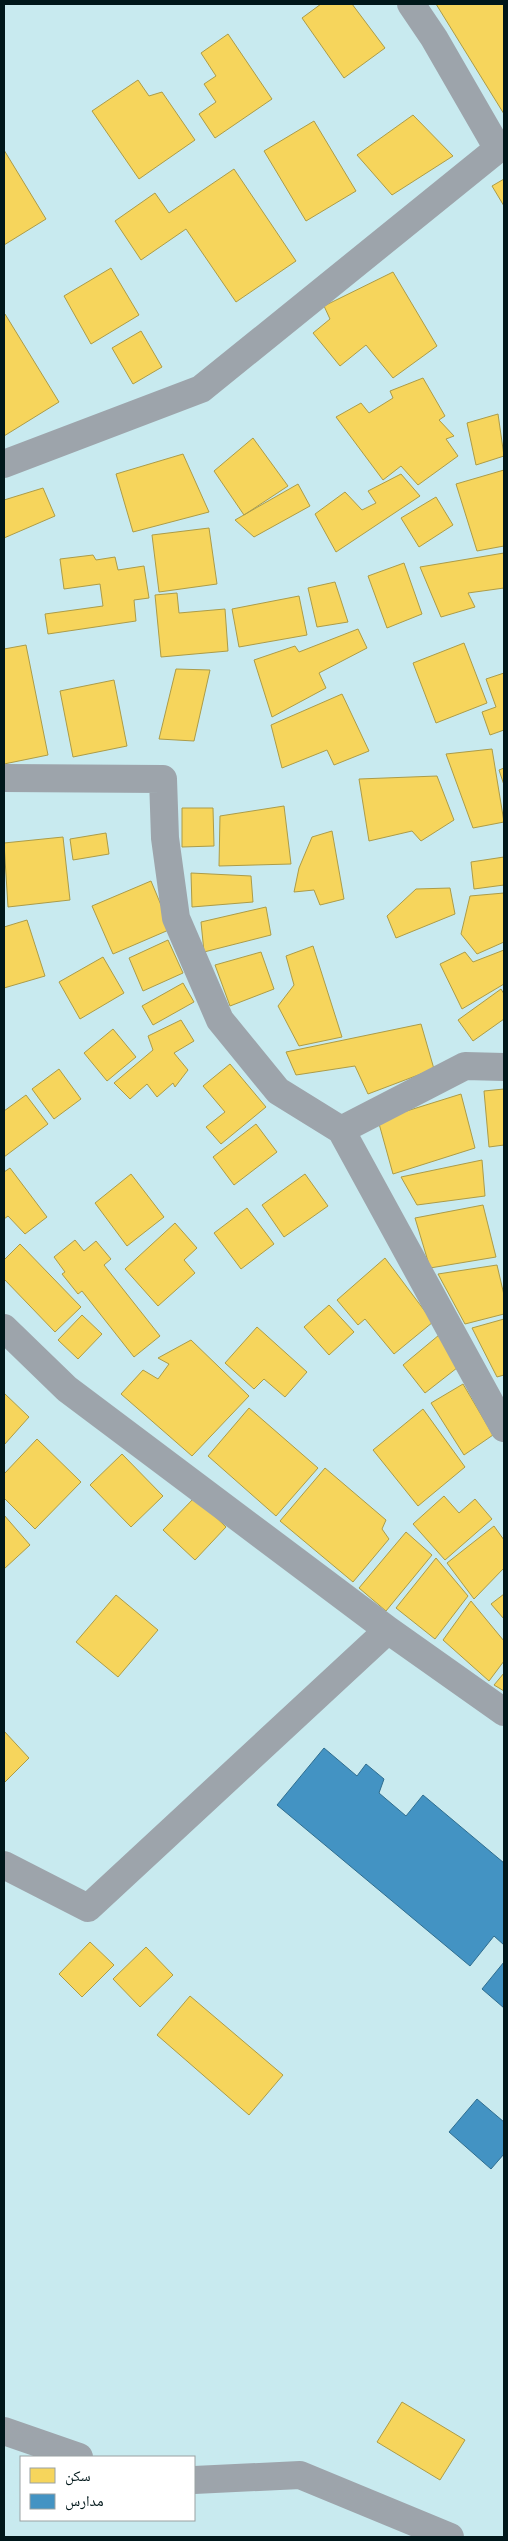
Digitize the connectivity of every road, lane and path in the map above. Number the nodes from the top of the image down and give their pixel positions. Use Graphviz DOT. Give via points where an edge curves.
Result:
graph roads {
  1 [pos="411,4"];
  2 [pos="501,146"];
  3 [pos="4,464"];
  4 [pos="4,778"];
  5 [pos="504,1067"];
  6 [pos="341,1130"];
  7 [pos="4,1328"];
  8 [pos="504,1428"];
  9 [pos="388,1630"];
  10 [pos="504,1712"];
  11 [pos="4,1865"];
  12 [pos="4,2431"];
  13 [pos="76,2456"];
  14 [pos="195,2480"];
  15 [pos="450,2537"];
  1 -- 2 [label="street"];
  2 -- 3 [label="street" via="201,389"];
  4 -- 6 [label="street" via="163,779 165,838 176,918 220,1020 278,1091"];
  5 -- 6 [label="street" via="465,1066"];
  6 -- 8 [label="street"];
  7 -- 9 [label="street" via="67,1389"];
  9 -- 10 [label="street"];
  9 -- 11 [label="street" via="88,1908"];
  12 -- 13 [label="street"];
  14 -- 15 [label="street" via="300,2475"];
}
